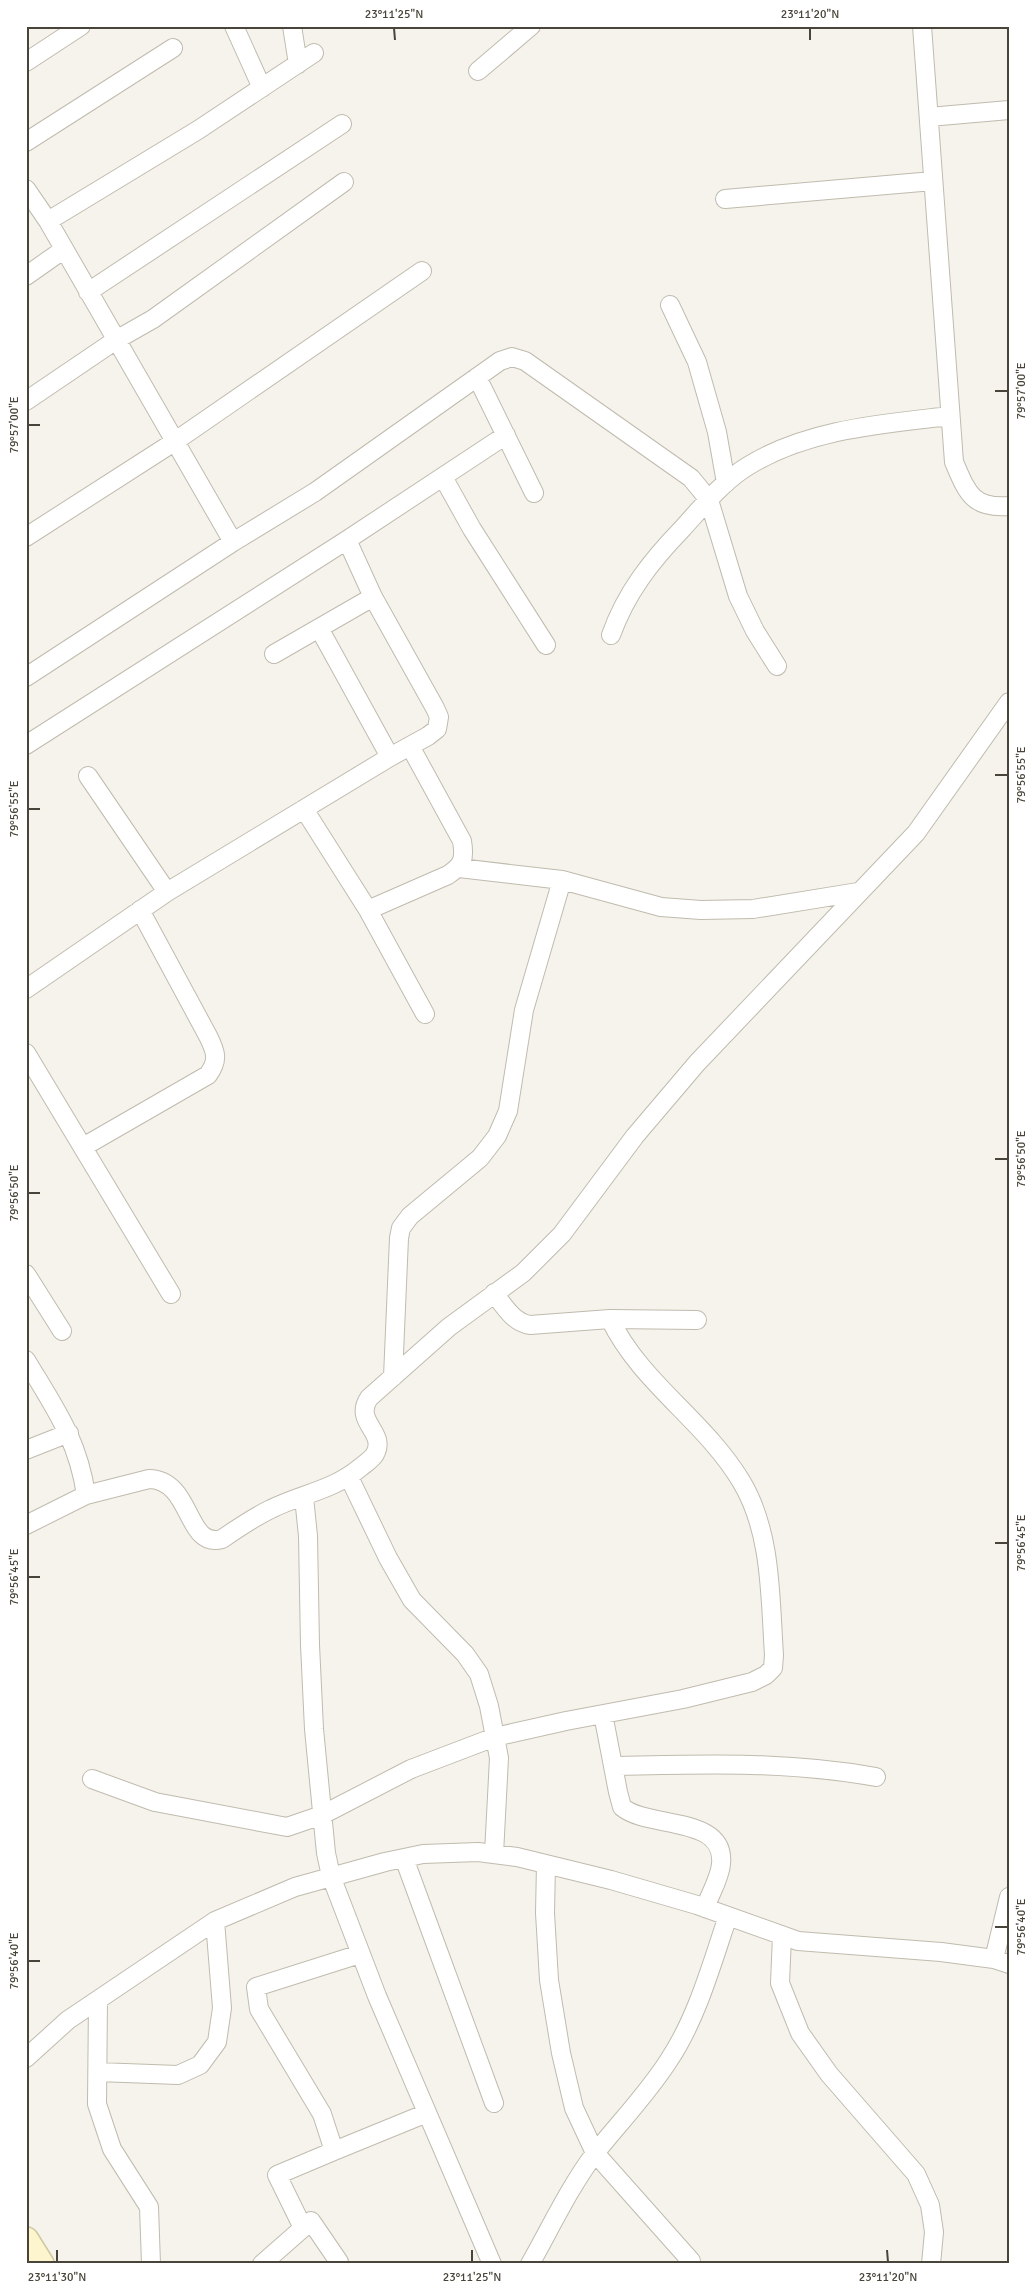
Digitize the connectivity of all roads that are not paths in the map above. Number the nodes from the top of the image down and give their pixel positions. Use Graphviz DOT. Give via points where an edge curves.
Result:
graph roads {
  1 [pos="81,26"];
  2 [pos="234,26"];
  3 [pos="292,26"];
  4 [pos="530,26"];
  5 [pos="922,26"];
  6 [pos="173,48"];
  7 [pos="314,53"];
  8 [pos="26,62"];
  9 [pos="298,64"];
  10 [pos="478,71"];
  11 [pos="262,88"];
  12 [pos="1009,110"];
  13 [pos="928,117"];
  14 [pos="342,124"];
  15 [pos="26,142"];
  16 [pos="933,181"];
  17 [pos="344,182"];
  18 [pos="26,189"];
  19 [pos="725,199"];
  20 [pos="48,221"];
  21 [pos="63,250"];
  22 [pos="422,271"];
  23 [pos="26,276"];
  24 [pos="88,292"];
  25 [pos="670,305"];
  26 [pos="116,340"];
  27 [pos="477,377"];
  28 [pos="26,401"];
  29 [pos="950,416"];
  30 [pos="506,435"];
  31 [pos="174,442"];
  32 [pos="442,477"];
  33 [pos="726,483"];
  34 [pos="534,493"];
  35 [pos="709,500"];
  36 [pos="1009,506"];
  37 [pos="26,537"];
  38 [pos="347,540"];
  39 [pos="233,542"];
  40 [pos="373,597"];
  41 [pos="319,628"];
  42 [pos="611,635"];
  43 [pos="546,645"];
  44 [pos="274,654"];
  45 [pos="777,666"];
  46 [pos="26,677"];
  47 [pos="1009,702"];
  48 [pos="26,745"];
  49 [pos="410,746"];
  50 [pos="390,757"];
  51 [pos="88,776"];
  52 [pos="304,809"];
  53 [pos="459,868"];
  54 [pos="562,880"];
  55 [pos="167,892"];
  56 [pos="858,892"];
  57 [pos="140,910"];
  58 [pos="368,910"];
  59 [pos="26,989"];
  60 [pos="425,1014"];
  61 [pos="26,1053"];
  62 [pos="83,1147"];
  63 [pos="26,1274"];
  64 [pos="494,1293"];
  65 [pos="171,1294"];
  66 [pos="610,1319"];
  67 [pos="697,1320"];
  68 [pos="62,1331"];
  69 [pos="26,1360"];
  70 [pos="393,1377"];
  71 [pos="69,1433"];
  72 [pos="26,1450"];
  73 [pos="349,1477"];
  74 [pos="86,1495"];
  75 [pos="304,1497"];
  76 [pos="26,1526"];
  77 [pos="603,1714"];
  78 [pos="495,1737"];
  79 [pos="613,1766"];
  80 [pos="876,1777"];
  81 [pos="92,1779"];
  82 [pos="322,1815"];
  83 [pos="494,1854"];
  84 [pos="404,1858"];
  85 [pos="546,1864"];
  86 [pos="330,1876"];
  87 [pos="1009,1897"];
  88 [pos="705,1908"];
  89 [pos="728,1916"];
  90 [pos="215,1921"];
  91 [pos="782,1936"];
  92 [pos="360,1954"];
  93 [pos="1001,1961"];
  94 [pos="98,2000"];
  95 [pos="26,2058"];
  96 [pos="98,2072"];
  97 [pos="494,2103"];
  98 [pos="427,2112"];
  99 [pos="334,2151"];
  100 [pos="595,2153"];
  101 [pos="303,2228"];
  102 [pos="26,2240"];
  103 [pos="691,2261"];
  104 [pos="340,2262"];
  105 [pos="40,2264"];
  106 [pos="151,2264"];
  107 [pos="262,2264"];
  108 [pos="492,2264"];
  109 [pos="530,2264"];
  110 [pos="931,2264"];
  1 -- 8 [label="street"];
  2 -- 11 [label="street"];
  3 -- 9 [label="street"];
  4 -- 10 [label="street"];
  5 -- 13 [label="street"];
  6 -- 15 [label="street"];
  7 -- 9 [label="street"];
  9 -- 11 [label="street"];
  11 -- 20 [label="street"];
  12 -- 13 [label="street"];
  13 -- 16 [label="street"];
  14 -- 24 [label="street"];
  16 -- 19 [label="street"];
  16 -- 29 [label="street"];
  17 -- 26 [label="street" via="153,319"];
  18 -- 20 [label="street"];
  20 -- 21 [label="street"];
  21 -- 23 [label="street"];
  21 -- 24 [label="street"];
  22 -- 31 [label="street"];
  24 -- 26 [label="street"];
  25 -- 33 [label="street" via="697,362 717,432"];
  26 -- 28 [label="street"];
  26 -- 31 [label="street"];
  27 -- 30 [label="street"];
  27 -- 35 [label="street" via="506,359 512,357 525,361 677,466"];
  27 -- 39 [label="street" via="315,492"];
  29 -- 33 [label="street" via="882,424 811,438 782,447 747,466"];
  29 -- 36 [label="street" via="954,462 965,487 974,500 985,505"];
  30 -- 32 [label="street"];
  30 -- 34 [label="street"];
  31 -- 37 [label="street"];
  31 -- 39 [label="street"];
  32 -- 38 [label="street"];
  32 -- 43 [label="street"];
  33 -- 35 [label="street"];
  35 -- 42 [label="street" via="646,568 619,611"];
  35 -- 45 [label="street" via="738,596"];
  38 -- 40 [label="street"];
  38 -- 48 [label="street"];
  39 -- 46 [label="street"];
  40 -- 41 [label="street"];
  40 -- 49 [label="street" via="439,717 437,729"];
  41 -- 44 [label="street"];
  41 -- 50 [label="street"];
  47 -- 56 [label="street" via="916,833"];
  49 -- 50 [label="street"];
  49 -- 53 [label="street" via="462,841 464,854"];
  50 -- 52 [label="street"];
  51 -- 55 [label="street"];
  52 -- 55 [label="street"];
  52 -- 58 [label="street"];
  53 -- 54 [label="street"];
  53 -- 58 [label="street"];
  54 -- 56 [label="street" via="661,907 701,910 753,909"];
  54 -- 70 [label="street" via="524,1010 508,1111 497,1136 480,1158 410,1216 401,1228"];
  55 -- 57 [label="street"];
  56 -- 64 [label="street" via="697,1063 635,1136 562,1234 523,1272"];
  57 -- 59 [label="street"];
  57 -- 62 [label="street" via="208,1036 217,1055 215,1066 208,1075"];
  58 -- 60 [label="street"];
  61 -- 62 [label="street"];
  62 -- 65 [label="street"];
  63 -- 68 [label="street"];
  64 -- 66 [label="street" via="520,1324"];
  64 -- 70 [label="street" via="449,1327"];
  66 -- 67 [label="street"];
  66 -- 77 [label="street" via="626,1346 707,1436 741,1480 757,1515 765,1545 774,1655 773,1668 752,1682"];
  69 -- 71 [label="street"];
  70 -- 73 [label="street" via="364,1406 364,1415 378,1446 374,1456"];
  71 -- 72 [label="street"];
  71 -- 74 [label="street" via="78,1454"];
  73 -- 75 [label="street"];
  73 -- 78 [label="street" via="412,1600 465,1654 479,1674"];
  74 -- 75 [label="street" via="149,1478 158,1479 178,1495 198,1532 213,1541 272,1508"];
  74 -- 76 [label="street"];
  75 -- 82 [label="street"];
  77 -- 78 [label="street"];
  77 -- 79 [label="street"];
  78 -- 82 [label="street" via="411,1769"];
  78 -- 83 [label="street" via="499,1782"];
  79 -- 80 [label="street" via="770,1765"];
  79 -- 88 [label="street" via="622,1806 628,1812 694,1828 718,1844 721,1866"];
  81 -- 82 [label="street" via="155,1802 287,1827"];
  82 -- 86 [label="street"];
  83 -- 84 [label="street" via="432,1854"];
  83 -- 85 [label="street"];
  84 -- 86 [label="street"];
  84 -- 97 [label="street"];
  85 -- 88 [label="street"];
  85 -- 100 [label="street" via="545,1913 550,1980 561,2053 574,2108"];
  86 -- 90 [label="street" via="295,1887"];
  86 -- 92 [label="street"];
  87 -- 93 [label="street"];
  88 -- 89 [label="street"];
  89 -- 91 [label="street"];
  89 -- 100 [label="street" via="696,2006 670,2060 629,2115"];
  90 -- 94 [label="street"];
  90 -- 96 [label="street" via="222,2008 217,2042 200,2064 178,2075"];
  91 -- 93 [label="street" via="798,1941 896,1947"];
  91 -- 110 [label="street" via="780,1984 800,2033 829,2074 916,2174 930,2205 934,2232"];
  92 -- 98 [label="street"];
  92 -- 99 [label="street" via="256,1987 260,2009 322,2114"];
  94 -- 95 [label="street" via="68,2020"];
  94 -- 96 [label="street"];
  96 -- 106 [label="street" via="97,2104 112,2150 149,2207"];
  98 -- 99 [label="street"];
  98 -- 108 [label="street"];
  99 -- 101 [label="street" via="277,2175"];
  100 -- 103 [label="street"];
  100 -- 109 [label="street"];
  101 -- 104 [label="street" via="311,2221"];
  101 -- 107 [label="street"];
  102 -- 105 [label="street"];
}
